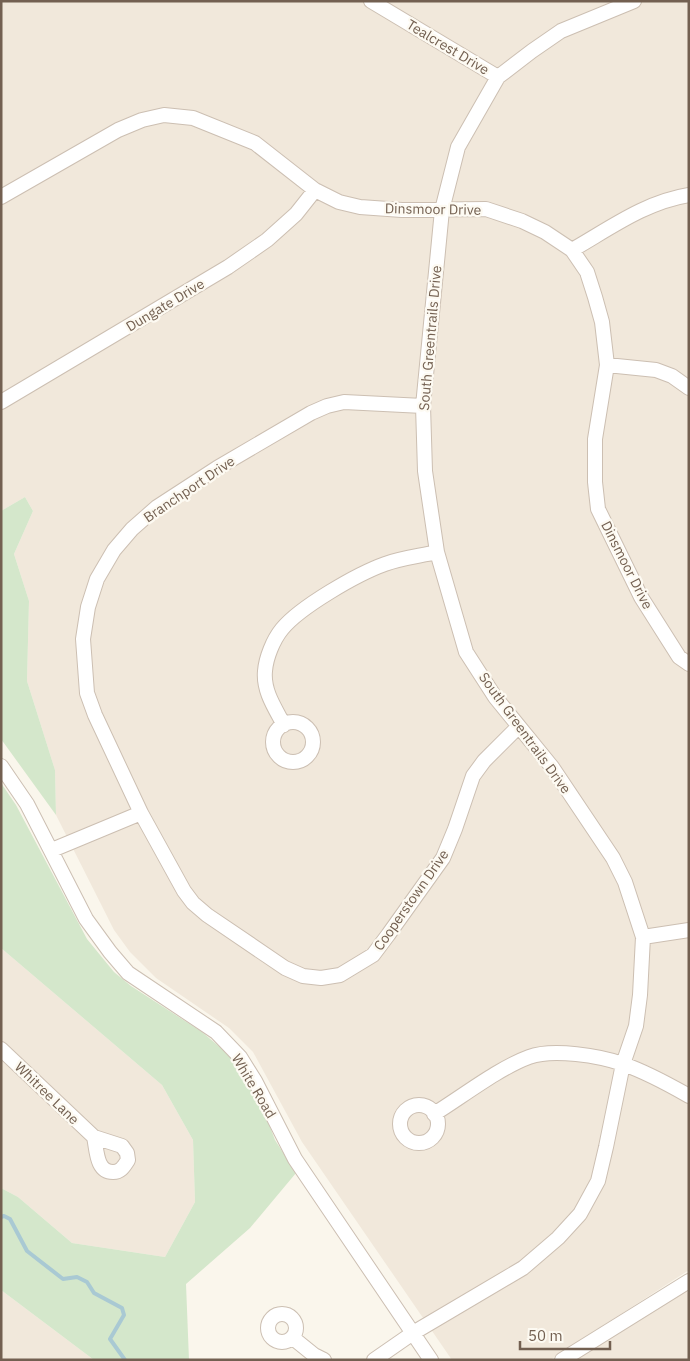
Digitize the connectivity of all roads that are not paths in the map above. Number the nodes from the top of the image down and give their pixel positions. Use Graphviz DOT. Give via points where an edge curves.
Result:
graph roads {
  1 [pos="371,1"];
  2 [pos="634,1"];
  3 [pos="498,77"];
  4 [pos="315,190"];
  5 [pos="689,195"];
  6 [pos="1,197"];
  7 [pos="442,210"];
  8 [pos="572,250"];
  9 [pos="607,365"];
  10 [pos="689,388"];
  11 [pos="1,402"];
  12 [pos="423,406"];
  13 [pos="437,552"];
  14 [pos="689,664"];
  15 [pos="284,725"];
  16 [pos="518,727"];
  17 [pos="1,766"];
  18 [pos="141,812"];
  19 [pos="52,850"];
  20 [pos="689,930"];
  21 [pos="643,937"];
  22 [pos="1,1050"];
  23 [pos="623,1064"];
  24 [pos="689,1096"];
  25 [pos="434,1114"];
  26 [pos="94,1137"];
  27 [pos="689,1281"];
  28 [pos="413,1333"];
  29 [pos="292,1338"];
  30 [pos="324,1360"];
  31 [pos="374,1360"];
  32 [pos="431,1360"];
  33 [pos="562,1360"];
  1 -- 3 [label="street, Tealcrest Drive"];
  2 -- 3 [label="street, South Greentrails Drive" via="561,31"];
  3 -- 7 [label="street, South Greentrails Drive" via="458,147"];
  4 -- 6 [label="street, Dinsmoor Drive" via="255,143 193,118 164,115 118,130"];
  4 -- 7 [label="street, Dinsmoor Drive" via="339,202 360,207"];
  4 -- 11 [label="street, Dungate Drive" via="296,214 236,262"];
  5 -- 8 [label="street" via="646,207"];
  7 -- 8 [label="street, Dinsmoor Drive" via="486,209 522,221"];
  7 -- 12 [label="street, South Greentrails Drive"];
  8 -- 9 [label="street, Dinsmoor Drive" via="587,272 595,296"];
  9 -- 10 [label="street" via="656,370"];
  9 -- 14 [label="street, Dinsmoor Drive" via="595,439 598,509 642,597 679,657"];
  12 -- 13 [label="street, South Greentrails Drive" via="425,470"];
  12 -- 18 [label="street, Branchport Drive" via="344,402 310,413 157,507 114,550 97,580 88,607 83,639 85,675 95,715"];
  13 -- 15 [label="street" via="386,564 354,578 298,613 281,630 272,646 265,671 267,694"];
  13 -- 16 [label="street, South Greentrails Drive" via="466,652"];
  16 -- 18 [label="street, Cooperstown Drive" via="473,776 443,858 388,935 373,955 340,975 302,976 207,915 184,891"];
  16 -- 21 [label="street, South Greentrails Drive" via="552,767 613,858 625,882"];
  17 -- 19 [label="street, White Road" via="27,804"];
  18 -- 19 [label="street"];
  19 -- 28 [label="street, White Road" via="86,919 128,973 216,1032 240,1057 295,1159"];
  20 -- 21 [label="street"];
  21 -- 23 [label="street, South Greentrails Drive" via="636,1026"];
  22 -- 26 [label="street, Whitree Lane"];
  23 -- 24 [label="street"];
  23 -- 25 [label="street" via="575,1054 550,1052 530,1056"];
  23 -- 28 [label="street, South Greentrails Drive" via="598,1181 580,1214 523,1268"];
  27 -- 33 [label="street"];
  28 -- 31 [label="street, South Greentrails Drive"];
  28 -- 32 [label="street, White Road"];
  29 -- 30 [label="street"];
}
